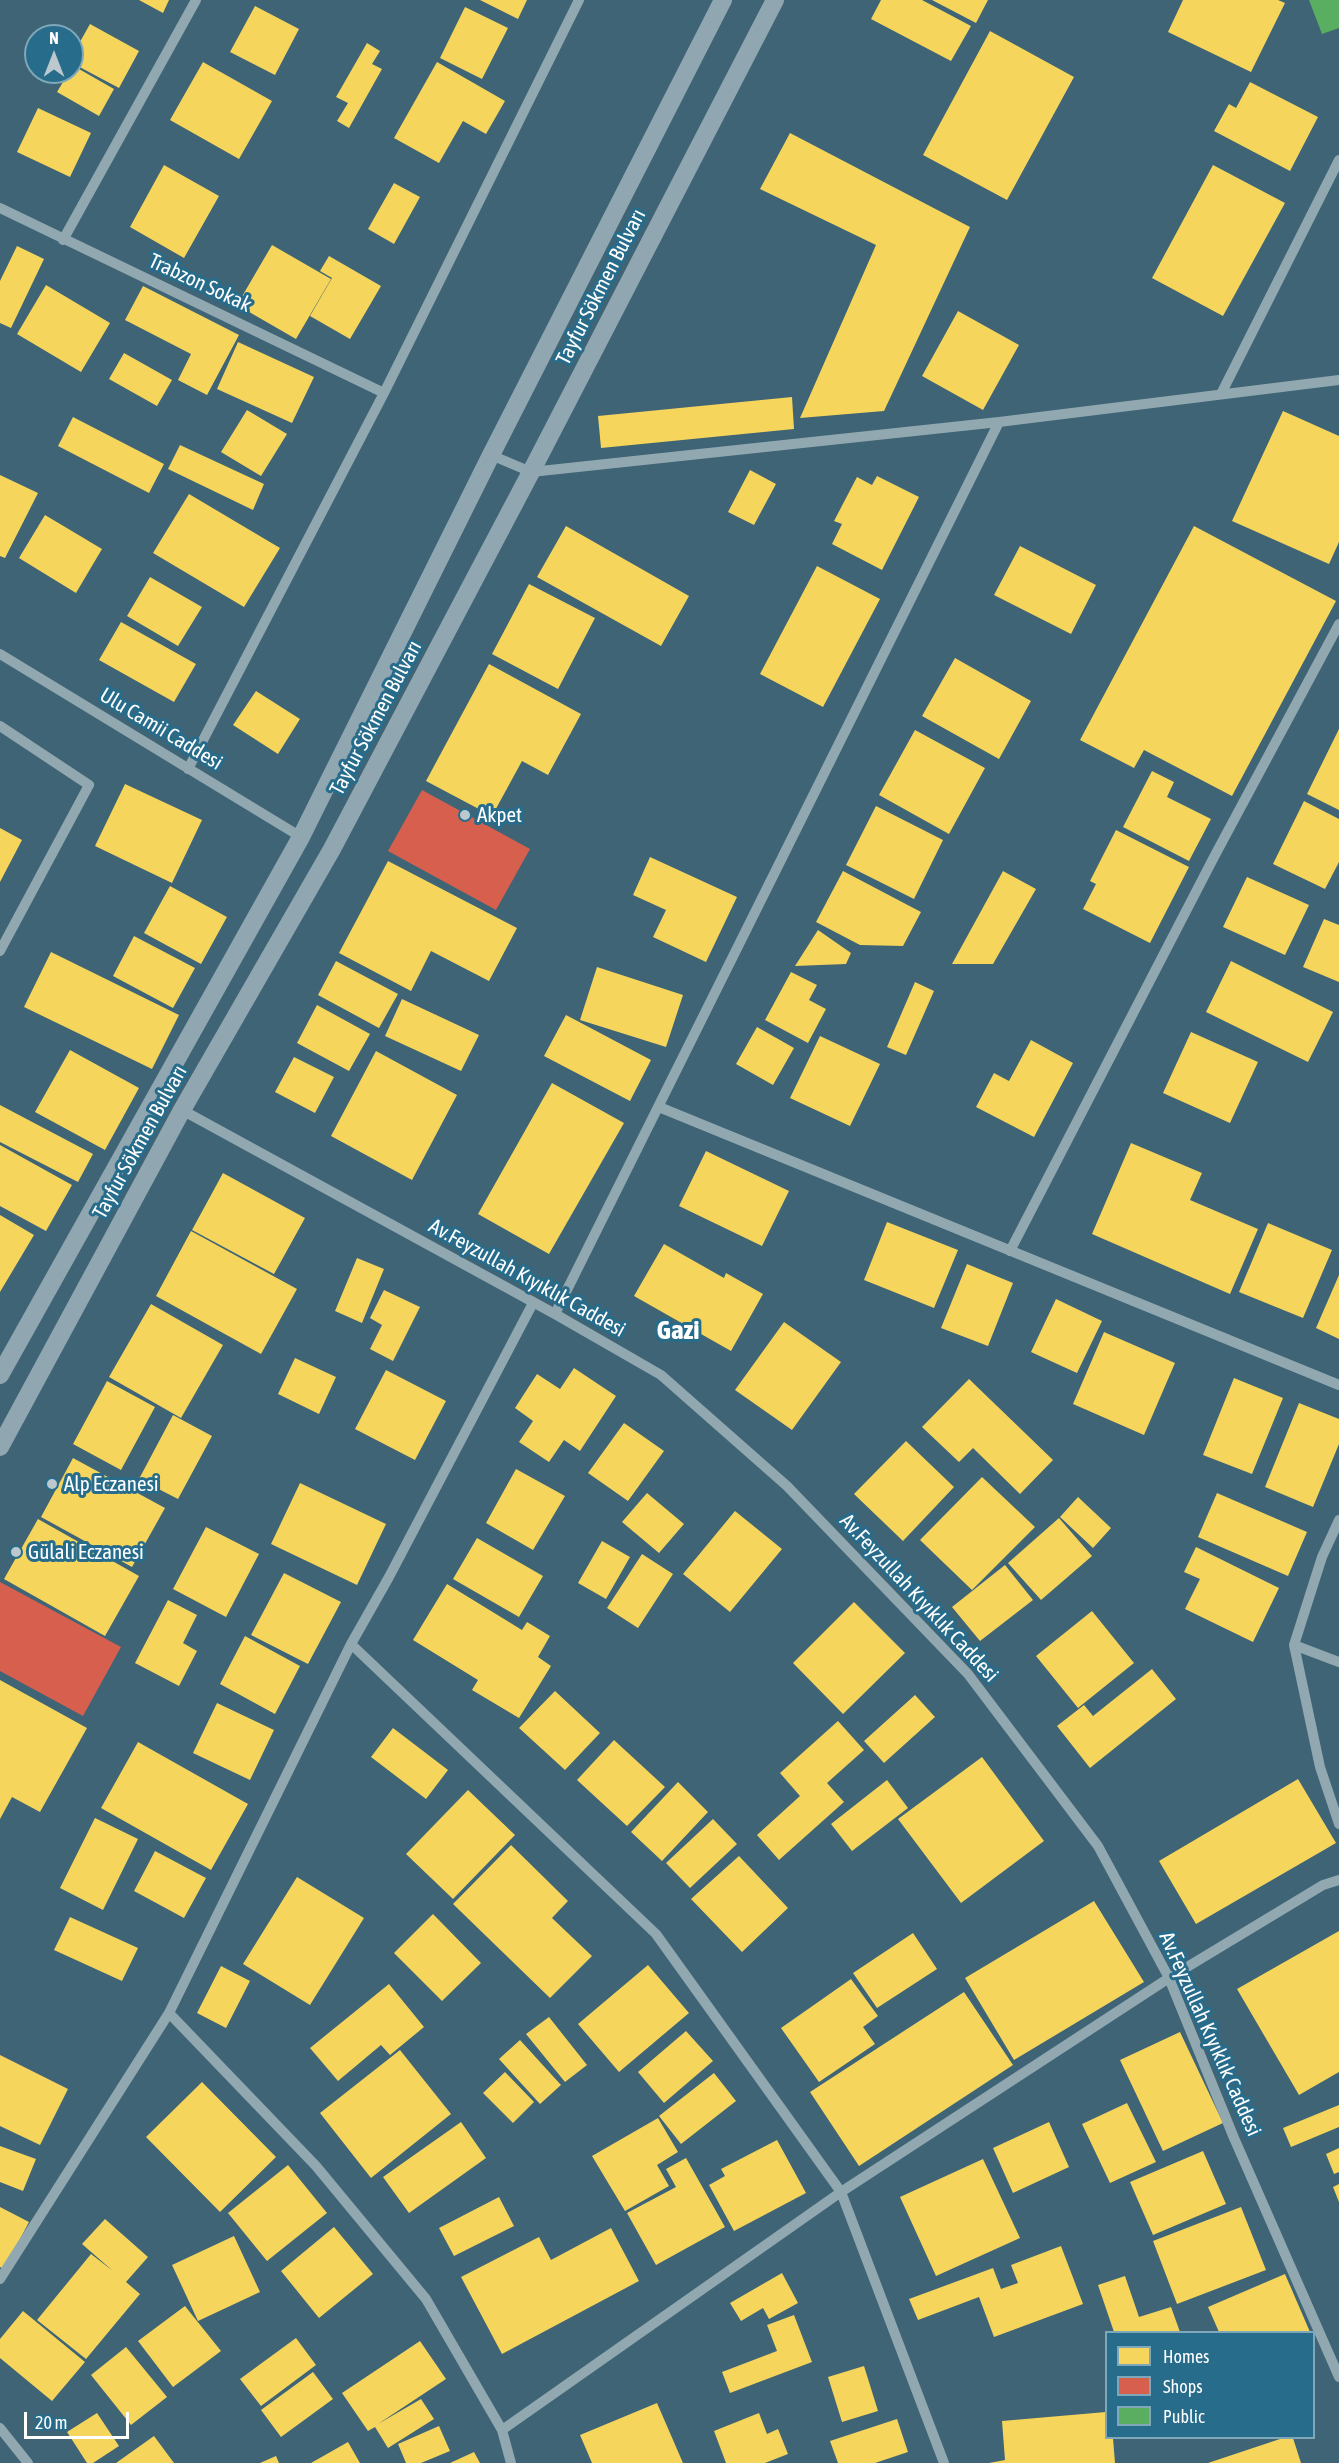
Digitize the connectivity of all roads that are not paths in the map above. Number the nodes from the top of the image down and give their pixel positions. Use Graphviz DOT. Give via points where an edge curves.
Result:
graph roads {
  1 [pos="196,0"];
  2 [pos="579,0"];
  3 [pos="723,0"];
  4 [pos="775,0"];
  5 [pos="1339,160"];
  6 [pos="0,208"];
  7 [pos="63,240"];
  8 [pos="1339,380"];
  9 [pos="384,393"];
  10 [pos="1221,394"];
  11 [pos="999,422"];
  12 [pos="491,455"];
  13 [pos="531,472"];
  14 [pos="1339,624"];
  15 [pos="0,654"];
  16 [pos="0,726"];
  17 [pos="188,769"];
  18 [pos="301,837"];
  19 [pos="0,951"];
  20 [pos="659,1107"];
  21 [pos="182,1110"];
  22 [pos="1010,1251"];
  23 [pos="533,1303"];
  24 [pos="555,1314"];
  25 [pos="3,1365"];
  26 [pos="1339,1385"];
  27 [pos="0,1447"];
  28 [pos="1339,1520"];
  29 [pos="351,1644"];
  30 [pos="1294,1645"];
  31 [pos="1339,1662"];
  32 [pos="1339,1824"];
  33 [pos="1339,1880"];
  34 [pos="1168,1978"];
  35 [pos="169,2013"];
  36 [pos="841,2192"];
  37 [pos="0,2279"];
  38 [pos="1339,2376"];
  39 [pos="0,2428"];
  40 [pos="502,2430"];
  41 [pos="28,2463"];
  42 [pos="511,2463"];
  43 [pos="944,2463"];
  1 -- 7 [label="street"];
  2 -- 9 [label="street"];
  3 -- 12 [label="main road, Tayfur Sökmen Bulvarı"];
  4 -- 13 [label="main road, Tayfur Sökmen Bulvarı"];
  5 -- 10 [label="street"];
  6 -- 7 [label="street, Trabzon Sokak"];
  7 -- 9 [label="street, Trabzon Sokak"];
  8 -- 10 [label="street"];
  9 -- 17 [label="street"];
  10 -- 11 [label="street"];
  11 -- 13 [label="street"];
  11 -- 20 [label="street"];
  12 -- 13 [label="street"];
  12 -- 18 [label="main road, Tayfur Sökmen Bulvarı"];
  13 -- 21 [label="main road, Tayfur Sökmen Bulvarı" via="332,849"];
  14 -- 22 [label="street"];
  15 -- 17 [label="street, Ulu Camii Caddesi"];
  16 -- 19 [label="street" via="89,785"];
  17 -- 18 [label="street, Ulu Camii Caddesi"];
  18 -- 25 [label="main road, Tayfur Sökmen Bulvarı"];
  20 -- 22 [label="street"];
  20 -- 24 [label="street"];
  21 -- 23 [label="street, Av.Feyzullah Kıyıklık Caddesi"];
  21 -- 27 [label="main road, Tayfur Sökmen Bulvarı"];
  22 -- 26 [label="street"];
  23 -- 24 [label="street, Av.Feyzullah Kıyıklık Caddesi"];
  23 -- 29 [label="street"];
  24 -- 34 [label="street, Av.Feyzullah Kıyıklık Caddesi" via="661,1375 787,1486 968,1674 1098,1846"];
  28 -- 30 [label="street" via="1322,1557"];
  29 -- 35 [label="street"];
  29 -- 36 [label="street" via="656,1934"];
  30 -- 31 [label="street"];
  30 -- 32 [label="street" via="1320,1767"];
  33 -- 34 [label="street" via="1323,1885"];
  34 -- 36 [label="street"];
  34 -- 38 [label="street, Av.Feyzullah Kıyıklık Caddesi"];
  35 -- 37 [label="street"];
  35 -- 40 [label="street" via="316,2166 426,2299"];
  36 -- 40 [label="street"];
  36 -- 43 [label="street"];
  39 -- 41 [label="street"];
  40 -- 42 [label="street"];
}
